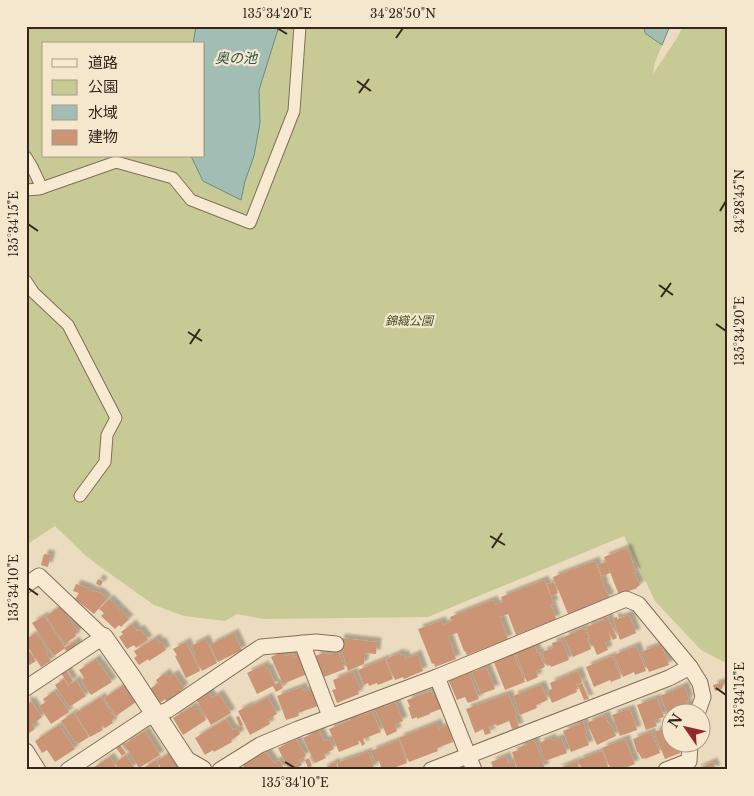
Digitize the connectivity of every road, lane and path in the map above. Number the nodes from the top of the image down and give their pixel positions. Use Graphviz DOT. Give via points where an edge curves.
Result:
graph roads {
  1 [pos="300,26"];
  2 [pos="26,157"];
  3 [pos="42,188"];
  4 [pos="26,190"];
  5 [pos="26,281"];
  6 [pos="80,496"];
  7 [pos="26,585"];
  8 [pos="103,637"];
  9 [pos="302,643"];
  10 [pos="336,644"];
  11 [pos="690,667"];
  12 [pos="437,676"];
  13 [pos="26,688"];
  14 [pos="701,704"];
  15 [pos="156,715"];
  16 [pos="330,716"];
  17 [pos="26,751"];
  18 [pos="689,754"];
  19 [pos="468,755"];
  20 [pos="38,770"];
  21 [pos="68,770"];
  22 [pos="202,770"];
  23 [pos="220,770"];
  24 [pos="431,770"];
  25 [pos="474,770"];
  26 [pos="666,770"];
  1 -- 3 [label="street" via="294,111 250,222 191,200 173,178 116,162"];
  2 -- 3 [label="street"];
  3 -- 4 [label="street"];
  5 -- 6 [label="street" via="68,325 116,418 107,435 105,462"];
  7 -- 8 [label="street" via="38,576"];
  8 -- 13 [label="street"];
  8 -- 15 [label="street"];
  9 -- 10 [label="street"];
  9 -- 15 [label="street" via="261,646"];
  9 -- 16 [label="street"];
  11 -- 12 [label="street" via="638,604 626,600"];
  11 -- 14 [label="street" via="700,682 703,697"];
  11 -- 19 [label="street"];
  12 -- 16 [label="street"];
  12 -- 19 [label="street"];
  15 -- 21 [label="street"];
  15 -- 22 [label="street" via="186,760"];
  16 -- 23 [label="street" via="260,746"];
  17 -- 20 [label="street"];
  18 -- 26 [label="street" via="689,760"];
  19 -- 24 [label="street"];
  19 -- 25 [label="street"];
}
